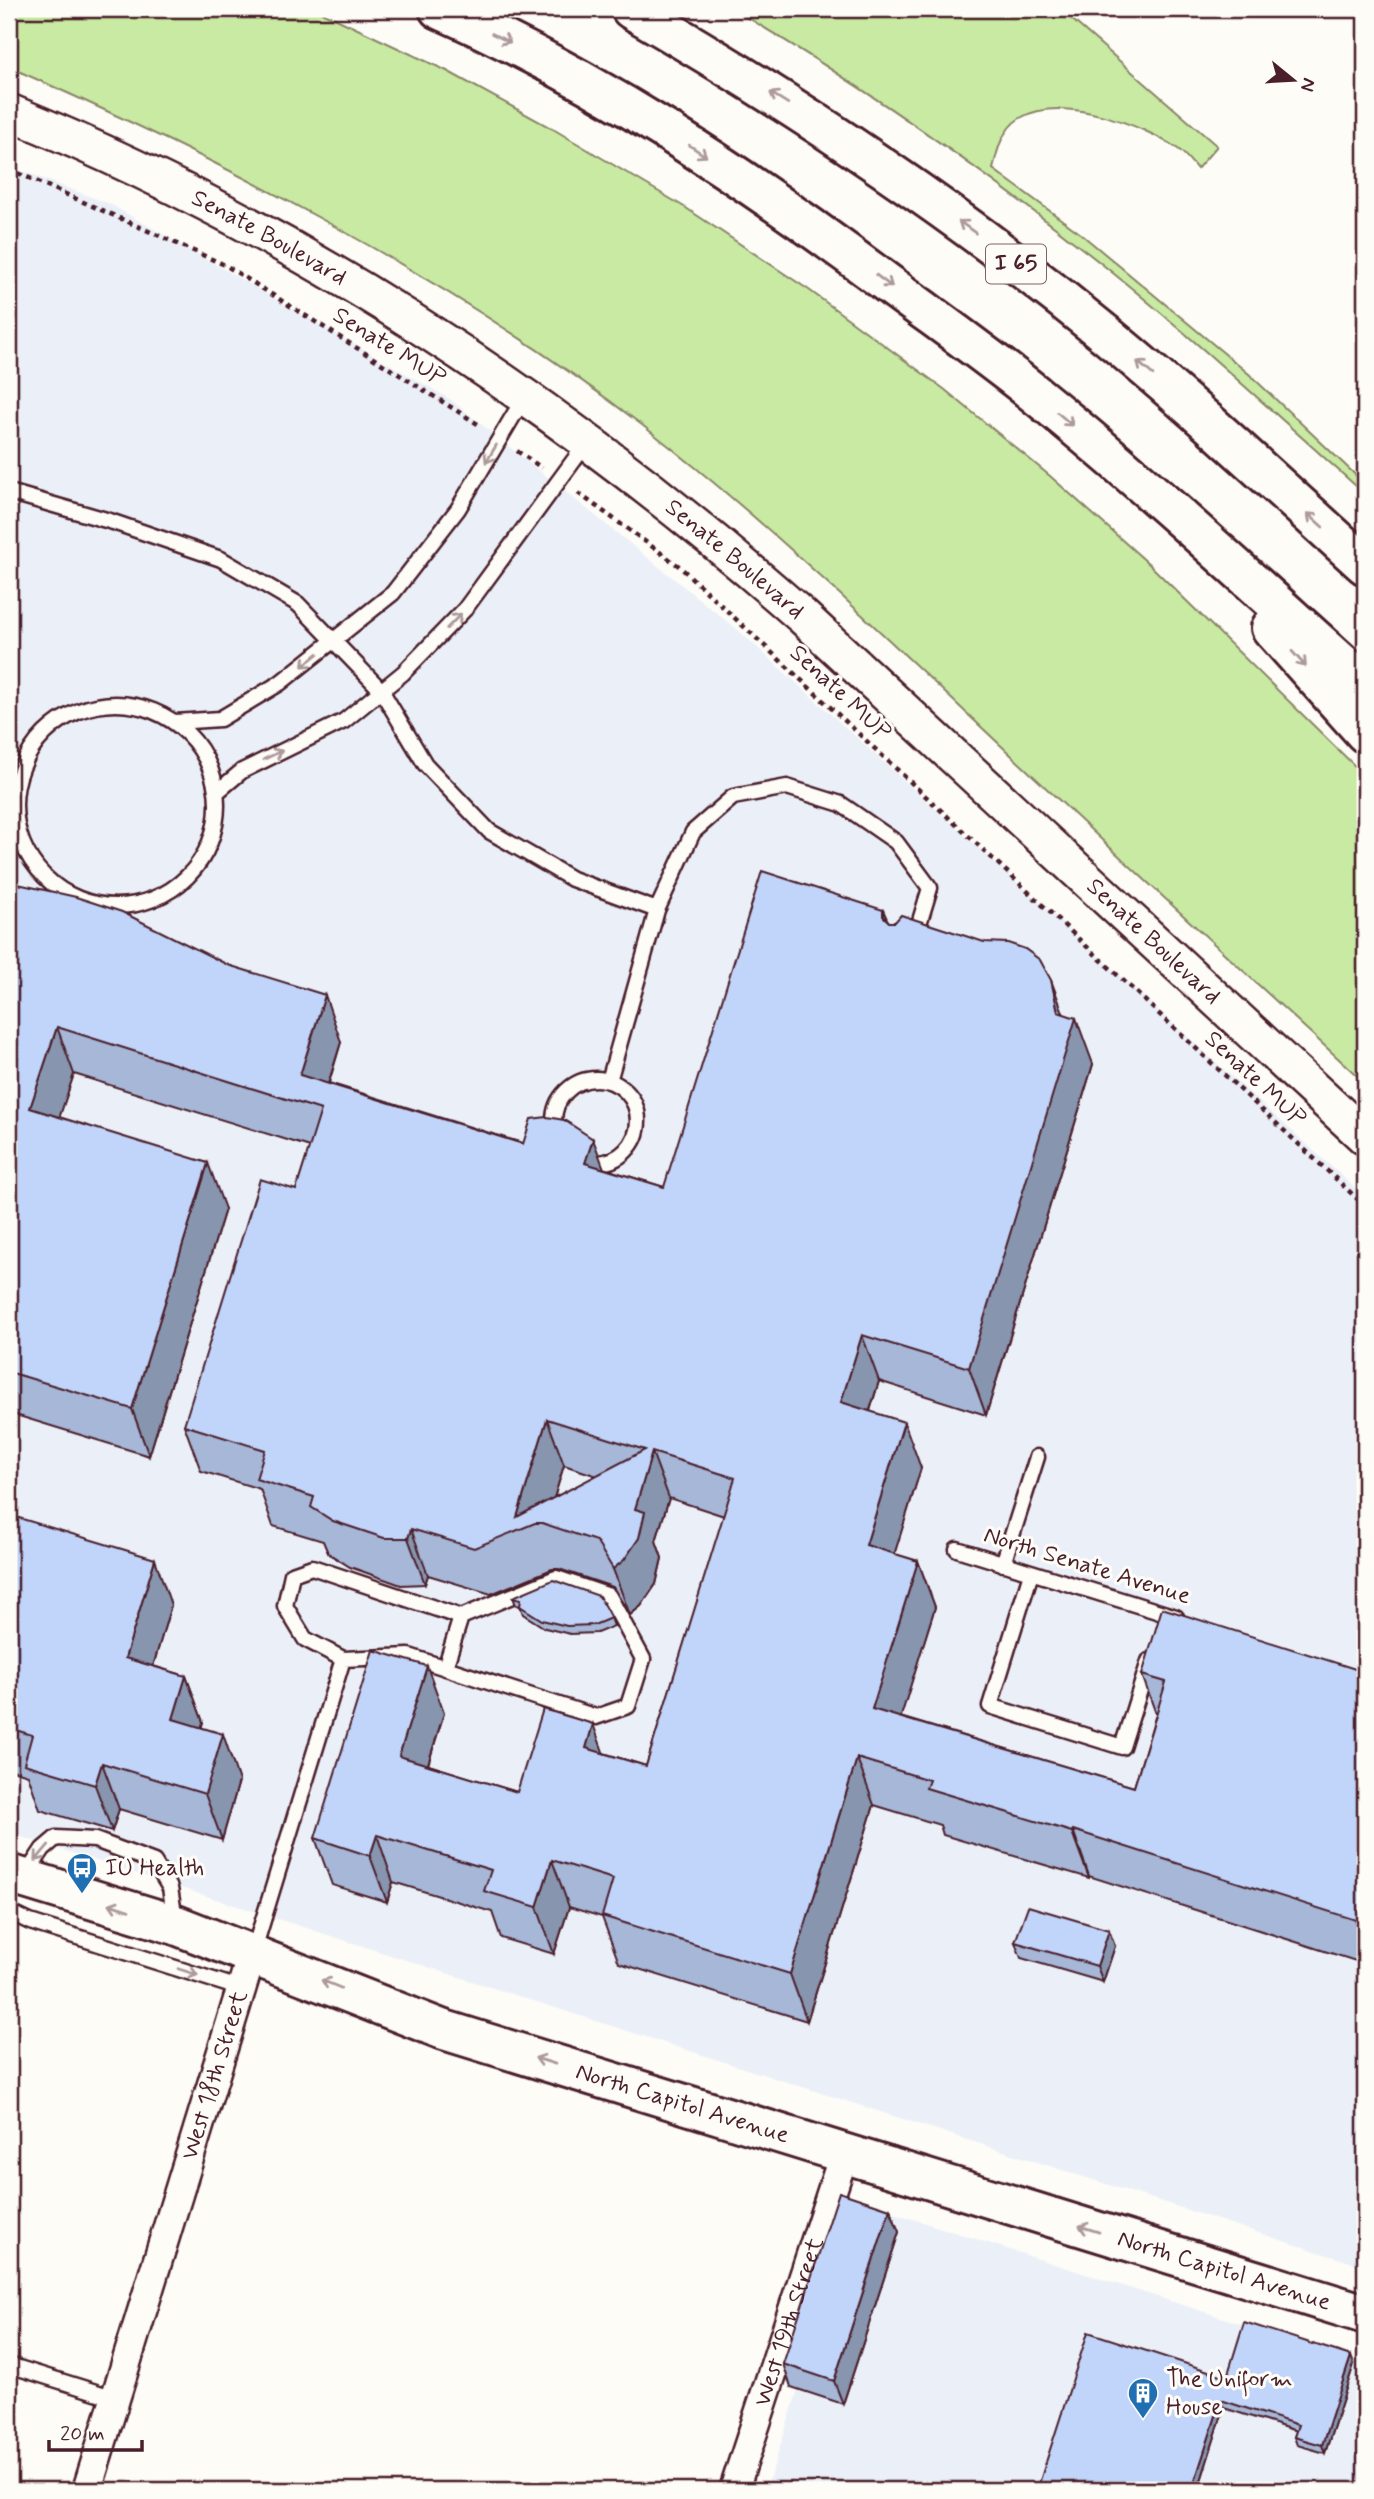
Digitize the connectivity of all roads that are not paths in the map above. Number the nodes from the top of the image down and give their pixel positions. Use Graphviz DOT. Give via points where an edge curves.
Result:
graph roads {
  1 [pos="439,9"];
  2 [pos="631,9"];
  3 [pos="9,112"];
  4 [pos="525,395"];
  5 [pos="588,441"];
  6 [pos="1139,481"];
  7 [pos="9,492"];
  8 [pos="1365,565"];
  9 [pos="332,642"];
  10 [pos="1365,684"];
  11 [pos="381,690"];
  12 [pos="175,722"];
  13 [pos="1365,733"];
  14 [pos="217,792"];
  15 [pos="657,910"];
  16 [pos="912,947"];
  17 [pos="609,1081"];
  18 [pos="1365,1137"];
  19 [pos="1037,1457"];
  20 [pos="957,1549"];
  21 [pos="1003,1564"];
  22 [pos="1031,1573"];
  23 [pos="461,1617"];
  24 [pos="1189,1621"];
  25 [pos="1152,1650"];
  26 [pos="343,1659"];
  27 [pos="445,1668"];
  28 [pos="13,1888"];
  29 [pos="176,1925"];
  30 [pos="247,1972"];
  31 [pos="844,2154"];
  32 [pos="1365,2314"];
  33 [pos="9,2365"];
  34 [pos="115,2398"];
  35 [pos="87,2490"];
  36 [pos="734,2490"];
  1 -- 6 [label="main road, one-way" via="548,61 640,113 807,223 1037,396"];
  8 -- 2 [label="main road, I 65, one-way" via="1194,410 1006,256 839,137"];
  3 -- 4 [label="street, Senate Boulevard" via="108,155 264,234 390,307"];
  4 -- 5 [label="street, Senate Boulevard"];
  4 -- 9 [label="lane, one-way" via="458,509 393,593"];
  11 -- 5 [label="lane, one-way" via="465,609"];
  5 -- 18 [label="street, Senate Boulevard" via="802,616"];
  6 -- 10 [label="main road"];
  6 -- 13 [label="main road, one-way"];
  7 -- 9 [label="lane" via="221,559 298,604"];
  9 -- 11 [label="lane"];
  9 -- 12 [label="lane, one-way" via="281,683 220,719"];
  14 -- 11 [label="lane, one-way" via="242,771 344,720"];
  11 -- 15 [label="lane" via="425,764 489,831 572,879"];
  12 -- 14 [label="lane" via="195,741 210,765"];
  12 -- 14 [label="lane" via="146,708 114,703 82,709 53,725 31,749 18,779 14,811 21,843 38,871 62,892 93,905 125,907 156,899 184,881 204,856 216,825"];
  15 -- 16 [label="lane" via="693,832 733,797 787,787 841,804 896,842 930,888"];
  15 -- 17 [label="lane"];
  17 -- 17 [label="lane" via="582,1082 560,1099 554,1126 566,1151 577,1159 590,1163 611,1160 628,1149 635,1137 639,1124 631,1097"];
  19 -- 21 [label="lane"];
  20 -- 21 [label="lane, North Senate Avenue"];
  21 -- 22 [label="lane, North Senate Avenue"];
  22 -- 24 [label="lane, North Senate Avenue" via="1162,1619"];
  22 -- 25 [label="lane" via="990,1706 1122,1747"];
  23 -- 26 [label="lane" via="312,1567 292,1574 285,1606 305,1639"];
  23 -- 27 [label="lane"];
  23 -- 27 [label="lane" via="556,1578 609,1596 642,1659 628,1706 596,1717"];
  26 -- 27 [label="lane" via="409,1656"];
  26 -- 30 [label="lane, West 18th Street"];
  29 -- 28 [label="main road, North Capitol Avenue, one-way" via="82,1895"];
  29 -- 28 [label="lane, one-way" via="170,1888 154,1862 95,1840 56,1838"];
  28 -- 30 [label="lane, one-way" via="30,1922"];
  29 -- 30 [label="main road, North Capitol Avenue"];
  31 -- 30 [label="main road, North Capitol Avenue, one-way"];
  30 -- 34 [label="street, West 18th Street"];
  32 -- 31 [label="main road, North Capitol Avenue, one-way"];
  31 -- 36 [label="street, West 19th Street"];
  33 -- 34 [label="lane"];
  34 -- 35 [label="street, West 18th Street"];
}
